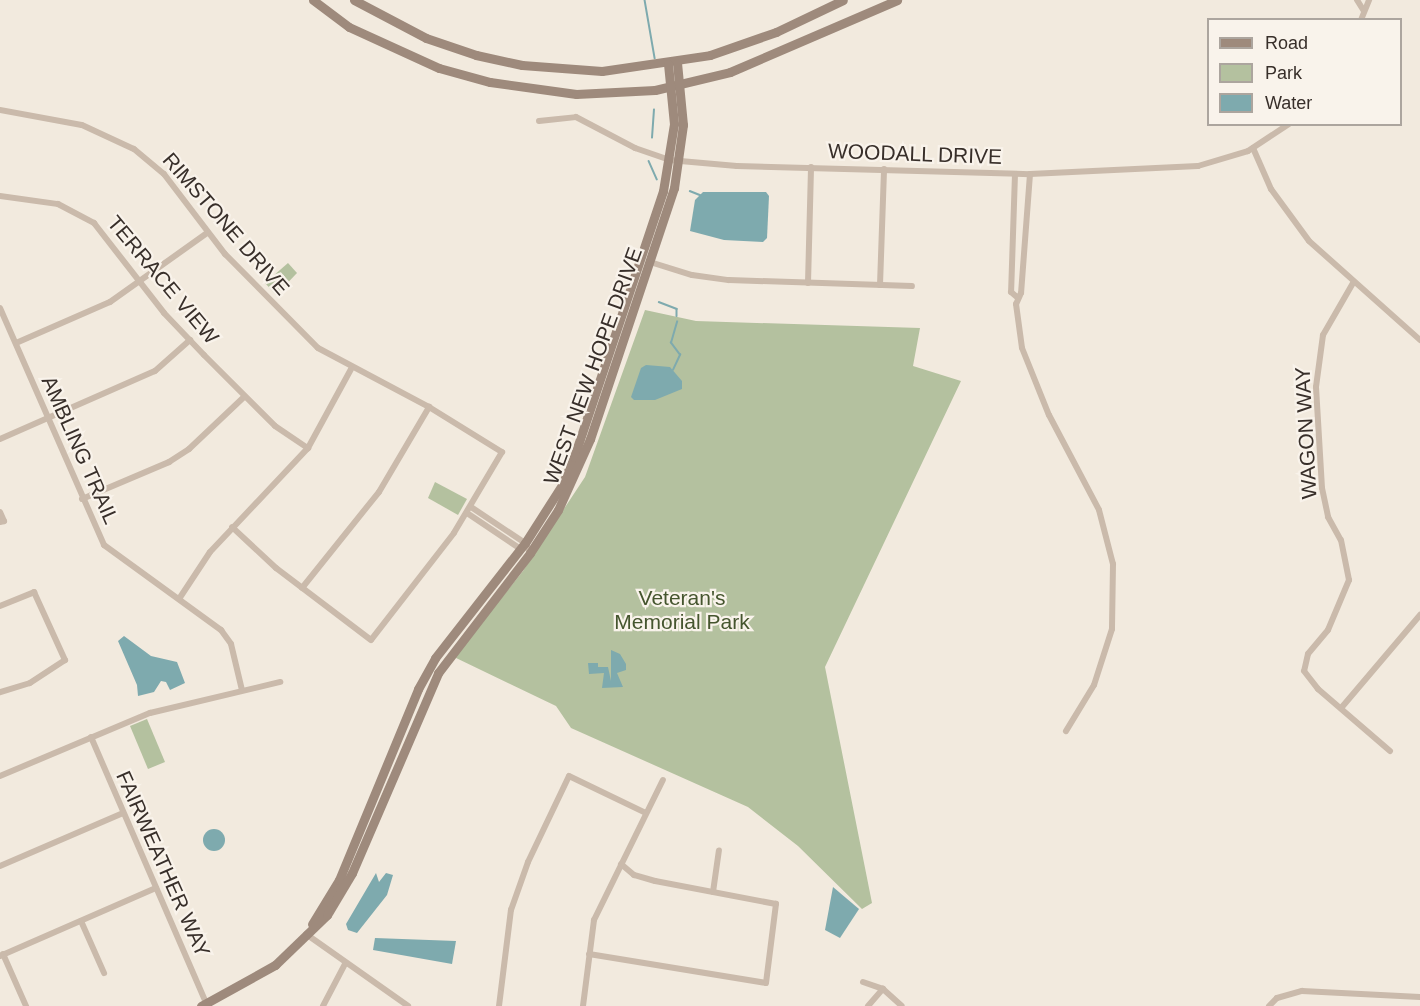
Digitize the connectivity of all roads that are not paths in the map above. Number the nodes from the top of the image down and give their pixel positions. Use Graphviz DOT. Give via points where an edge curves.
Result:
graph roads {
  1 [pos="313,0"];
  2 [pos="354,0"];
  3 [pos="843,0"];
  4 [pos="897,0"];
  5 [pos="1357,0"];
  6 [pos="1369,0"];
  7 [pos="1364,11"];
  8 [pos="1362,18"];
  9 [pos="672,64"];
  10 [pos="681,85"];
  11 [pos="670,87"];
  12 [pos="0,110"];
  13 [pos="539,121"];
  14 [pos="1286,126"];
  15 [pos="1253,148"];
  16 [pos="669,160"];
  17 [pos="681,161"];
  18 [pos="811,167"];
  19 [pos="884,169"];
  20 [pos="1015,174"];
  21 [pos="1030,174"];
  22 [pos="0,196"];
  23 [pos="207,233"];
  24 [pos="650,262"];
  25 [pos="139,282"];
  26 [pos="808,283"];
  27 [pos="1353,283"];
  28 [pos="880,285"];
  29 [pos="912,286"];
  30 [pos="1017,297"];
  31 [pos="0,308"];
  32 [pos="190,340"];
  33 [pos="1420,340"];
  34 [pos="16,343"];
  35 [pos="351,369"];
  36 [pos="244,397"];
  37 [pos="429,406"];
  38 [pos="48,418"];
  39 [pos="0,439"];
  40 [pos="308,448"];
  41 [pos="82,498"];
  42 [pos="469,510"];
  43 [pos="0,512"];
  44 [pos="2,521"];
  45 [pos="232,527"];
  46 [pos="523,546"];
  47 [pos="530,553"];
  48 [pos="302,588"];
  49 [pos="178,599"];
  50 [pos="0,606"];
  51 [pos="1420,615"];
  52 [pos="280,682"];
  53 [pos="242,690"];
  54 [pos="0,692"];
  55 [pos="1342,707"];
  56 [pos="1066,731"];
  57 [pos="90,737"];
  58 [pos="1390,751"];
  59 [pos="0,776"];
  60 [pos="663,780"];
  61 [pos="123,813"];
  62 [pos="646,813"];
  63 [pos="719,850"];
  64 [pos="621,864"];
  65 [pos="0,866"];
  66 [pos="156,888"];
  67 [pos="713,892"];
  68 [pos="86,919"];
  69 [pos="306,934"];
  70 [pos="6,954"];
  71 [pos="589,954"];
  72 [pos="345,964"];
  73 [pos="104,973"];
  74 [pos="863,982"];
  75 [pos="883,989"];
  76 [pos="1420,997"];
  77 [pos="203,1005"];
  78 [pos="26,1006"];
  79 [pos="323,1006"];
  80 [pos="408,1006"];
  81 [pos="500,1006"];
  82 [pos="583,1006"];
  83 [pos="868,1006"];
  84 [pos="902,1006"];
  85 [pos="1269,1006"];
  1 -- 11 [label="main road" via="349,27 391,49 490,82 576,94"];
  2 -- 9 [label="main road" via="426,38 522,65 602,72"];
  3 -- 9 [label="main road" via="739,47"];
  4 -- 10 [label="main road" via="777,54"];
  5 -- 7 [label="street"];
  6 -- 7 [label="street"];
  7 -- 8 [label="street"];
  9 -- 10 [label="main road, WEST NEW HOPE DRIVE"];
  9 -- 11 [label="main road, WEST NEW HOPE DRIVE"];
  10 -- 11 [label="main road"];
  10 -- 17 [label="main road, WEST NEW HOPE DRIVE"];
  11 -- 16 [label="main road, WEST NEW HOPE DRIVE" via="674,124"];
  12 -- 23 [label="street, RIMSTONE DRIVE" via="82,125 134,149 164,174"];
  13 -- 16 [label="street, WOODALL DRIVE" via="576,117 635,148"];
  14 -- 15 [label="street, WOODALL DRIVE"];
  15 -- 21 [label="street, WOODALL DRIVE" via="1198,166"];
  15 -- 27 [label="street" via="1271,189 1309,241"];
  16 -- 17 [label="street, WOODALL DRIVE"];
  16 -- 46 [label="main road, WEST NEW HOPE DRIVE" via="651,229 574,456 562,485"];
  17 -- 18 [label="street, WOODALL DRIVE"];
  17 -- 24 [label="main road, WEST NEW HOPE DRIVE"];
  18 -- 19 [label="street, WOODALL DRIVE"];
  18 -- 26 [label="street"];
  19 -- 20 [label="street, WOODALL DRIVE"];
  19 -- 28 [label="street"];
  20 -- 21 [label="street, WOODALL DRIVE"];
  20 -- 30 [label="street" via="1011,292"];
  21 -- 30 [label="street" via="1021,293"];
  22 -- 25 [label="street, TERRACE VIEW" via="46,200 82,214 104,234"];
  23 -- 25 [label="street"];
  23 -- 35 [label="street, RIMSTONE DRIVE" via="318,348"];
  24 -- 26 [label="street" via="692,275"];
  24 -- 47 [label="main road, WEST NEW HOPE DRIVE" via="581,464"];
  25 -- 32 [label="street, TERRACE VIEW"];
  25 -- 34 [label="street" via="110,302"];
  26 -- 28 [label="street"];
  27 -- 33 [label="street"];
  27 -- 55 [label="street, WAGON WAY" via="1323,335 1316,387 1322,488 1349,580 1328,630 1308,654 1304,671 1318,689"];
  28 -- 29 [label="street"];
  30 -- 56 [label="street" via="1022,348 1031,374 1100,510 1113,564 1112,629 1094,685"];
  31 -- 34 [label="street, AMBLING TRAIL"];
  32 -- 36 [label="street, TERRACE VIEW"];
  32 -- 38 [label="street" via="155,371"];
  34 -- 38 [label="street, AMBLING TRAIL"];
  35 -- 37 [label="street, RIMSTONE DRIVE"];
  35 -- 40 [label="street"];
  36 -- 40 [label="street, TERRACE VIEW" via="275,426"];
  36 -- 41 [label="street" via="189,449 169,462"];
  37 -- 42 [label="street, RIMSTONE DRIVE" via="502,452"];
  37 -- 48 [label="street" via="379,492"];
  38 -- 39 [label="street"];
  38 -- 41 [label="street, AMBLING TRAIL"];
  40 -- 45 [label="street"];
  41 -- 49 [label="street, AMBLING TRAIL" via="104,545"];
  42 -- 46 [label="street"];
  42 -- 48 [label="street" via="371,640"];
  43 -- 44 [label="street"];
  45 -- 48 [label="street"];
  45 -- 49 [label="street"];
  46 -- 47 [label="street"];
  46 -- 69 [label="main road, WEST NEW HOPE DRIVE" via="435,658 418,689 339,880"];
  47 -- 69 [label="main road, WEST NEW HOPE DRIVE" via="438,673 352,873 327,915"];
  49 -- 53 [label="street, AMBLING TRAIL" via="211,621 231,644"];
  50 -- 54 [label="street" via="34,592 65,660 30,683"];
  51 -- 55 [label="street"];
  52 -- 53 [label="street"];
  53 -- 57 [label="street" via="167,707"];
  55 -- 58 [label="street, WAGON WAY"];
  57 -- 59 [label="street"];
  57 -- 61 [label="street, FAIRWEATHER WAY"];
  60 -- 62 [label="street"];
  61 -- 65 [label="street"];
  61 -- 66 [label="street, FAIRWEATHER WAY"];
  62 -- 64 [label="street"];
  62 -- 81 [label="street" via="569,776 528,862 511,910"];
  63 -- 67 [label="street"];
  64 -- 67 [label="street" via="634,875"];
  64 -- 71 [label="street" via="594,920"];
  66 -- 68 [label="street"];
  66 -- 77 [label="street, FAIRWEATHER WAY"];
  67 -- 71 [label="street" via="776,904 766,983"];
  68 -- 70 [label="street"];
  68 -- 73 [label="street"];
  69 -- 72 [label="street"];
  69 -- 77 [label="main road, WEST NEW HOPE DRIVE" via="274,965"];
  70 -- 78 [label="street"];
  71 -- 82 [label="street"];
  72 -- 79 [label="street"];
  72 -- 80 [label="street"];
  74 -- 75 [label="street"];
  75 -- 83 [label="street"];
  75 -- 84 [label="street"];
  76 -- 85 [label="street" via="1302,991 1277,998"];
}
